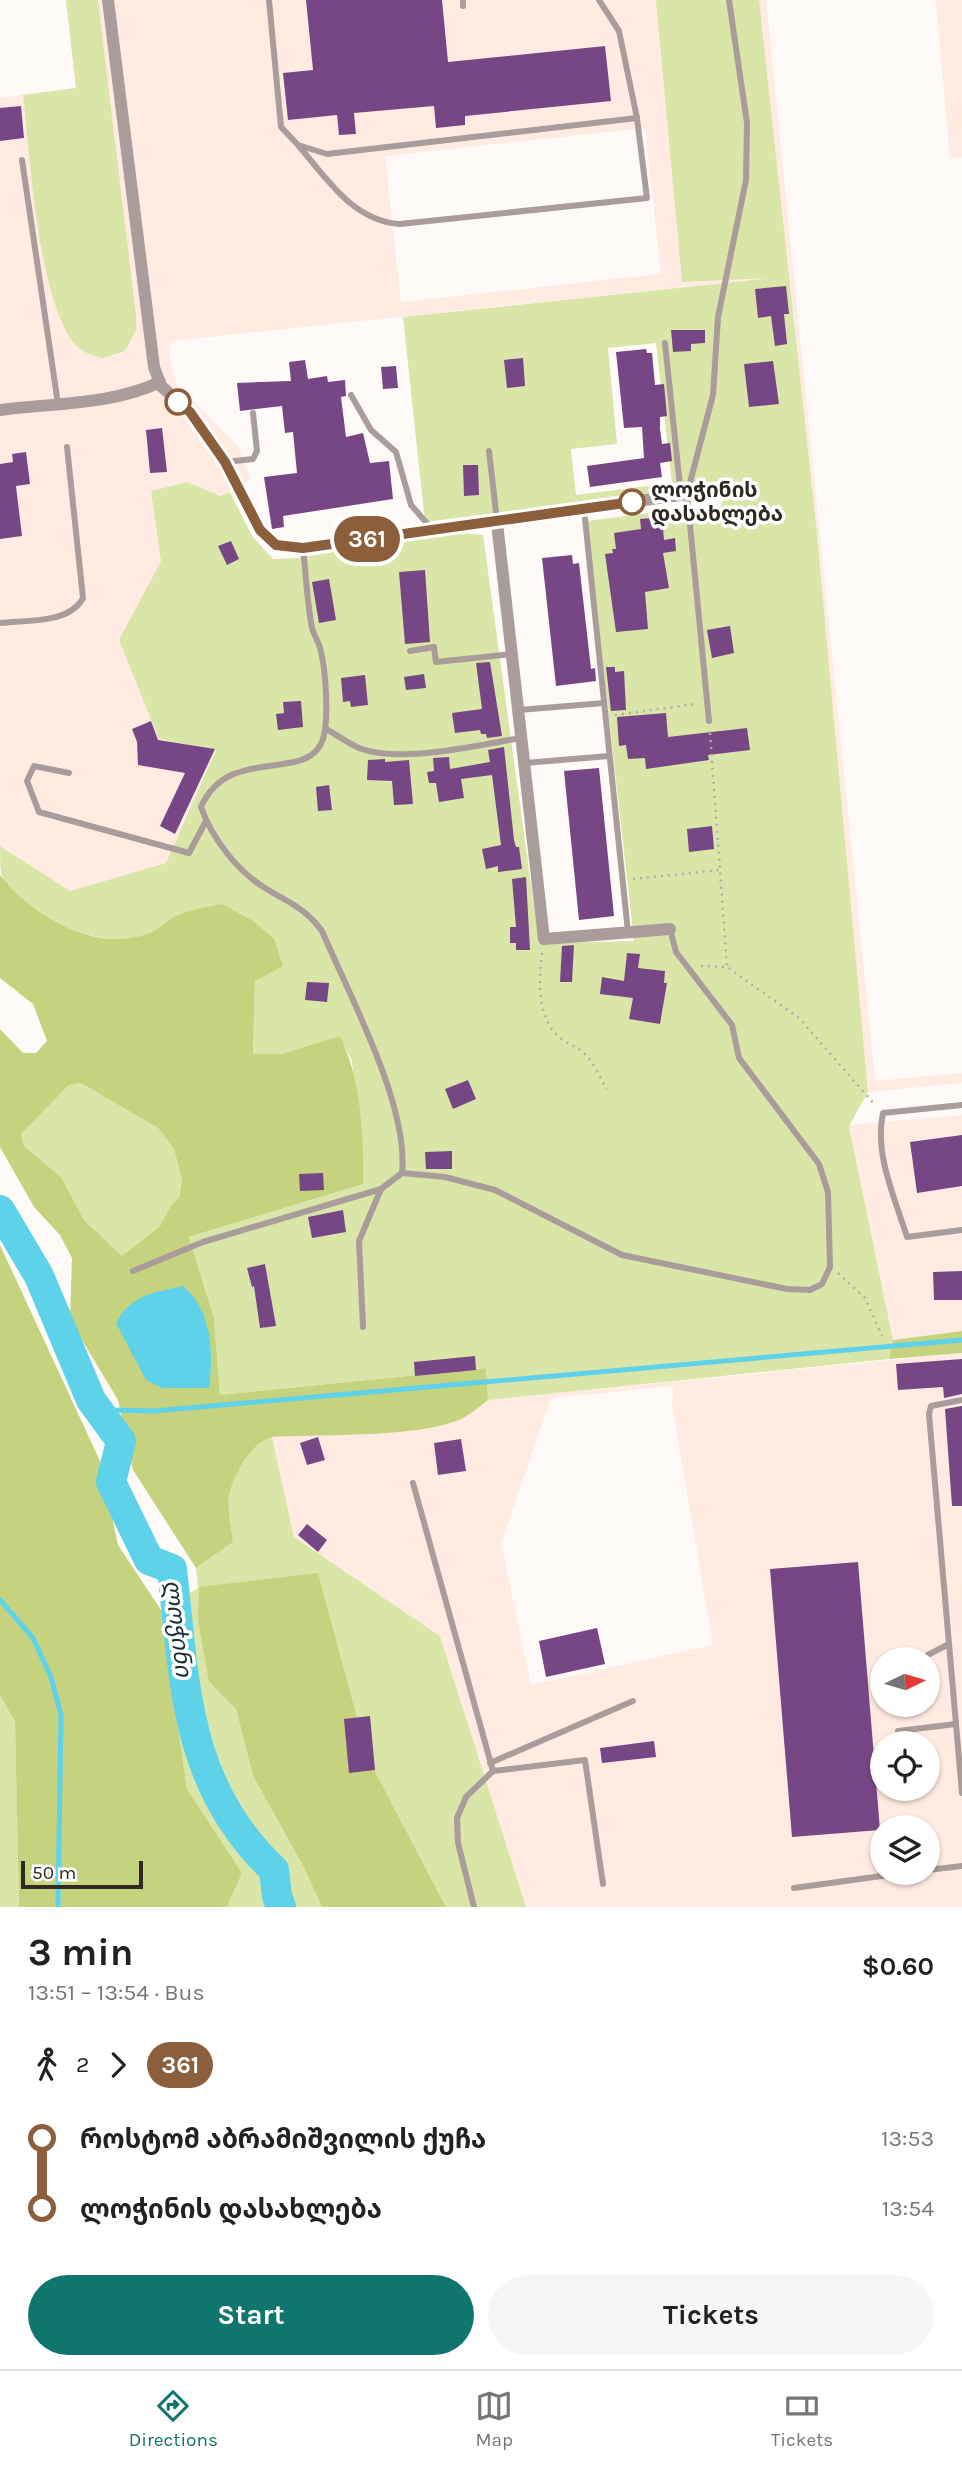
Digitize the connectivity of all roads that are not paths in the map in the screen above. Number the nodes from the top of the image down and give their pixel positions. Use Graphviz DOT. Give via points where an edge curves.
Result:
graph roads {
  1 [pos="108,0"];
  2 [pos="269,0"];
  3 [pos="598,0"];
  4 [pos="729,0"];
  5 [pos="637,118"];
  6 [pos="298,145"];
  7 [pos="22,160"];
  8 [pos="665,344"];
  9 [pos="160,382"];
  10 [pos="351,394"];
  11 [pos="58,404"];
  12 [pos="0,410"];
  13 [pos="253,413"];
  14 [pos="67,447"];
  15 [pos="489,451"];
  16 [pos="225,462"];
  17 [pos="684,495"];
  18 [pos="584,509"];
  19 [pos="497,523"];
  20 [pos="433,531"];
  21 [pos="303,548"];
  22 [pos="0,623"];
  23 [pos="410,651"];
  24 [pos="512,654"];
  25 [pos="604,703"];
  26 [pos="519,710"];
  27 [pos="709,721"];
  28 [pos="326,729"];
  29 [pos="522,737"];
  30 [pos="609,755"];
  31 [pos="525,763"];
  32 [pos="69,773"];
  33 [pos="206,821"];
  34 [pos="670,929"];
  35 [pos="628,932"];
  36 [pos="962,1105"];
  37 [pos="402,1173"];
  38 [pos="381,1189"];
  39 [pos="962,1230"];
  40 [pos="133,1271"];
  41 [pos="363,1327"];
  42 [pos="962,1400"];
  43 [pos="413,1483"];
  44 [pos="949,1644"];
  45 [pos="940,1649"];
  46 [pos="633,1701"];
  47 [pos="956,1724"];
  48 [pos="898,1731"];
  49 [pos="490,1762"];
  50 [pos="493,1771"];
  51 [pos="962,1794"];
  52 [pos="962,1866"];
  53 [pos="940,1869"];
  54 [pos="870,1878"];
  55 [pos="603,1884"];
  56 [pos="794,1888"];
  57 [pos="474,1907"];
  1 -- 9 [label="street" via="154,367"];
  2 -- 6 [label="lane" via="281,127"];
  3 -- 5 [label="lane" via="619,31"];
  4 -- 17 [label="lane" via="747,123 746,180 718,317 713,395"];
  5 -- 6 [label="lane" via="327,154"];
  5 -- 6 [label="lane" via="647,198 400,224 367,217 352,206"];
  7 -- 11 [label="lane"];
  8 -- 17 [label="lane"];
  9 -- 11 [label="street" via="136,391"];
  9 -- 16 [label="street" via="190,412"];
  10 -- 20 [label="lane" via="371,430 396,452 411,505"];
  11 -- 12 [label="street"];
  13 -- 16 [label="lane" via="257,451 253,459"];
  14 -- 22 [label="lane" via="83,598 64,616"];
  15 -- 19 [label="lane"];
  16 -- 21 [label="street" via="260,530 276,545"];
  17 -- 18 [label="street"];
  17 -- 27 [label="lane"];
  18 -- 19 [label="street"];
  18 -- 25 [label="lane"];
  19 -- 20 [label="street"];
  19 -- 24 [label="street"];
  20 -- 21 [label="street"];
  21 -- 28 [label="lane" via="313,631 323,667"];
  23 -- 24 [label="lane" via="434,647 436,662"];
  24 -- 26 [label="street"];
  25 -- 26 [label="lane"];
  25 -- 30 [label="lane"];
  26 -- 29 [label="street"];
  28 -- 29 [label="lane" via="360,748 386,752 428,752"];
  28 -- 33 [label="lane" via="320,747 307,760 245,768 224,777 209,790 201,807"];
  29 -- 31 [label="street"];
  30 -- 31 [label="lane"];
  30 -- 35 [label="lane"];
  31 -- 35 [label="street" via="544,939"];
  32 -- 33 [label="lane" via="34,766 27,781 39,812 189,853"];
  33 -- 37 [label="lane" via="242,871 289,899 322,931 388,1088 404,1154"];
  34 -- 35 [label="street"];
  34 -- 37 [label="lane" via="676,952 732,1025 739,1058 819,1164 828,1192 830,1266 822,1284 810,1290 787,1289 647,1262 601,1245 495,1190 445,1177"];
  36 -- 39 [label="lane" via="883,1113 879,1132 907,1237"];
  37 -- 38 [label="lane"];
  38 -- 40 [label="lane" via="203,1242"];
  38 -- 41 [label="lane" via="359,1241"];
  42 -- 44 [label="lane" via="939,1402 931,1406 929,1414"];
  43 -- 49 [label="lane"];
  44 -- 45 [label="lane"];
  44 -- 47 [label="lane"];
  46 -- 49 [label="lane"];
  47 -- 48 [label="lane"];
  47 -- 51 [label="lane"];
  49 -- 50 [label="lane"];
  50 -- 55 [label="lane" via="585,1760"];
  50 -- 57 [label="lane" via="466,1797 457,1818 458,1843"];
  52 -- 53 [label="lane"];
  54 -- 56 [label="lane"];
}
